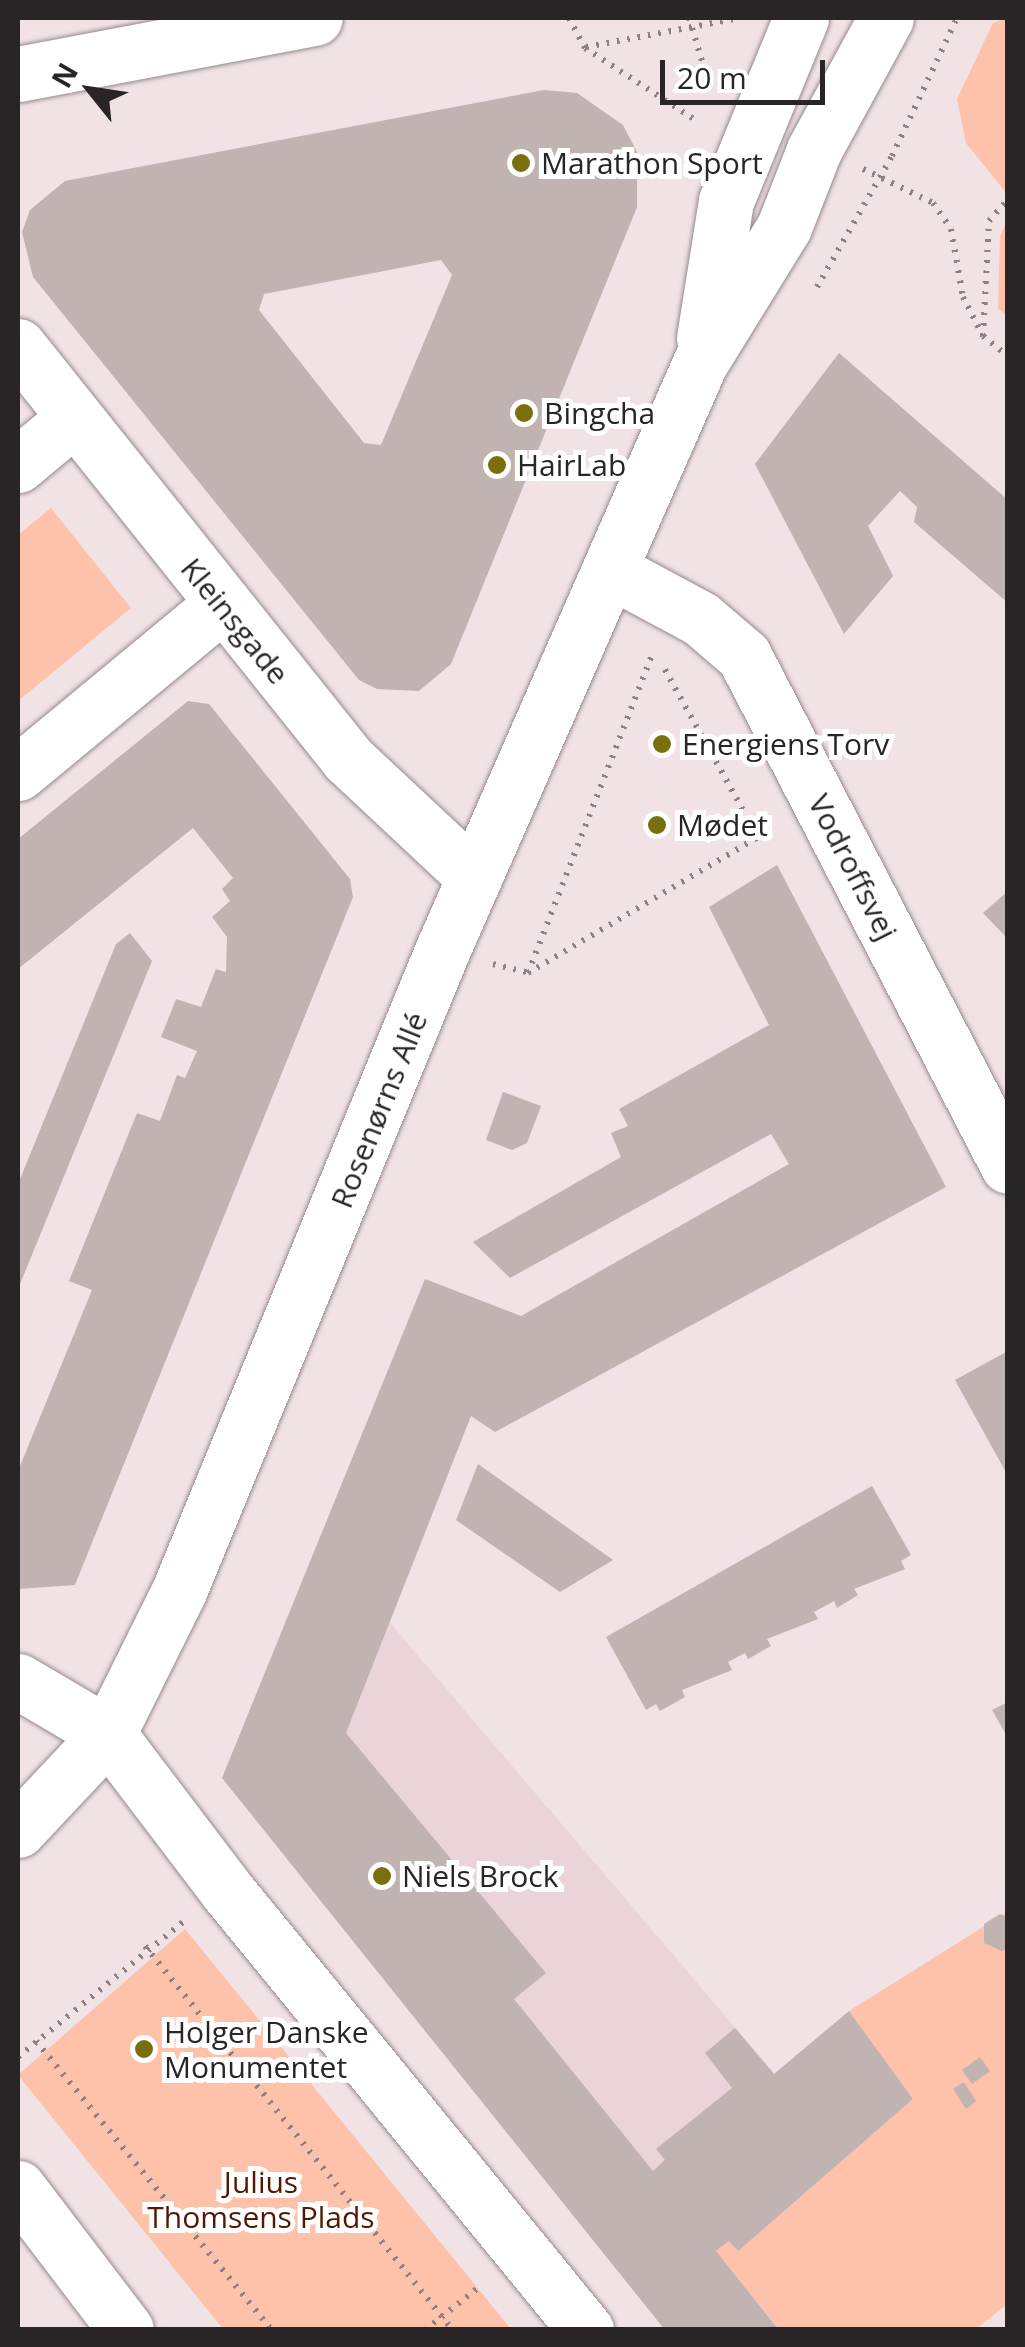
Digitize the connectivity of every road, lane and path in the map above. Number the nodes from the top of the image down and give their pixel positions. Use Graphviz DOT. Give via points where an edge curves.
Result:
graph roads {
  1 [pos="314,18"];
  2 [pos="569,18"];
  3 [pos="689,18"];
  4 [pos="742,18"];
  5 [pos="800,18"];
  6 [pos="886,18"];
  7 [pos="958,18"];
  8 [pos="692,27"];
  9 [pos="584,48"];
  10 [pos="18,74"];
  11 [pos="717,102"];
  12 [pos="697,121"];
  13 [pos="1008,200"];
  14 [pos="983,336"];
  15 [pos="18,346"];
  16 [pos="1008,356"];
  17 [pos="700,362"];
  18 [pos="73,419"];
  19 [pos="18,465"];
  20 [pos="610,570"];
  21 [pos="221,604"];
  22 [pos="18,773"];
  23 [pos="474,877"];
  24 [pos="442,950"];
  25 [pos="528,974"];
  26 [pos="1008,1166"];
  27 [pos="18,1681"];
  28 [pos="108,1734"];
  29 [pos="18,1830"];
  30 [pos="228,1892"];
  31 [pos="146,1946"];
  32 [pos="36,2041"];
  33 [pos="18,2057"];
  34 [pos="18,2188"];
  35 [pos="523,2253"];
  36 [pos="442,2316"];
  37 [pos="126,2330"];
  38 [pos="272,2330"];
  39 [pos="425,2330"];
  40 [pos="453,2330"];
  41 [pos="586,2330"];
  1 -- 10 [label="street"];
  2 -- 9 [label="path"];
  3 -- 8 [label="path"];
  4 -- 8 [label="path"];
  5 -- 17 [label="street, Rosenørns Allé" via="726,201"];
  6 -- 17 [label="street, Rosenørns Allé" via="814,150 784,227"];
  7 -- 14 [label="path" via="879,176 933,203 950,229 963,297"];
  8 -- 9 [label="path"];
  8 -- 11 [label="path"];
  9 -- 12 [label="path"];
  13 -- 14 [label="path" via="990,220"];
  14 -- 16 [label="path"];
  15 -- 18 [label="street, Kleinsgade"];
  17 -- 20 [label="street, Rosenørns Allé"];
  18 -- 19 [label="street"];
  18 -- 21 [label="street, Kleinsgade"];
  20 -- 23 [label="street, Rosenørns Allé"];
  20 -- 26 [label="street, Vodroffsvej" via="701,620 744,656"];
  21 -- 22 [label="street"];
  21 -- 23 [label="street, Kleinsgade" via="348,759"];
  23 -- 24 [label="street, Rosenørns Allé"];
  24 -- 25 [label="path"];
  24 -- 28 [label="street, Rosenørns Allé" via="179,1591"];
  25 -- 25 [label="path" via="647,668 654,650 758,837"];
  27 -- 28 [label="street"];
  28 -- 29 [label="street, Rosenørns Allé"];
  28 -- 30 [label="street"];
  30 -- 31 [label="path"];
  30 -- 35 [label="street"];
  31 -- 32 [label="path"];
  31 -- 36 [label="path"];
  32 -- 33 [label="path"];
  32 -- 38 [label="path"];
  34 -- 37 [label="street"];
  35 -- 36 [label="path"];
  35 -- 41 [label="street"];
  36 -- 39 [label="path"];
  36 -- 40 [label="path"];
}
